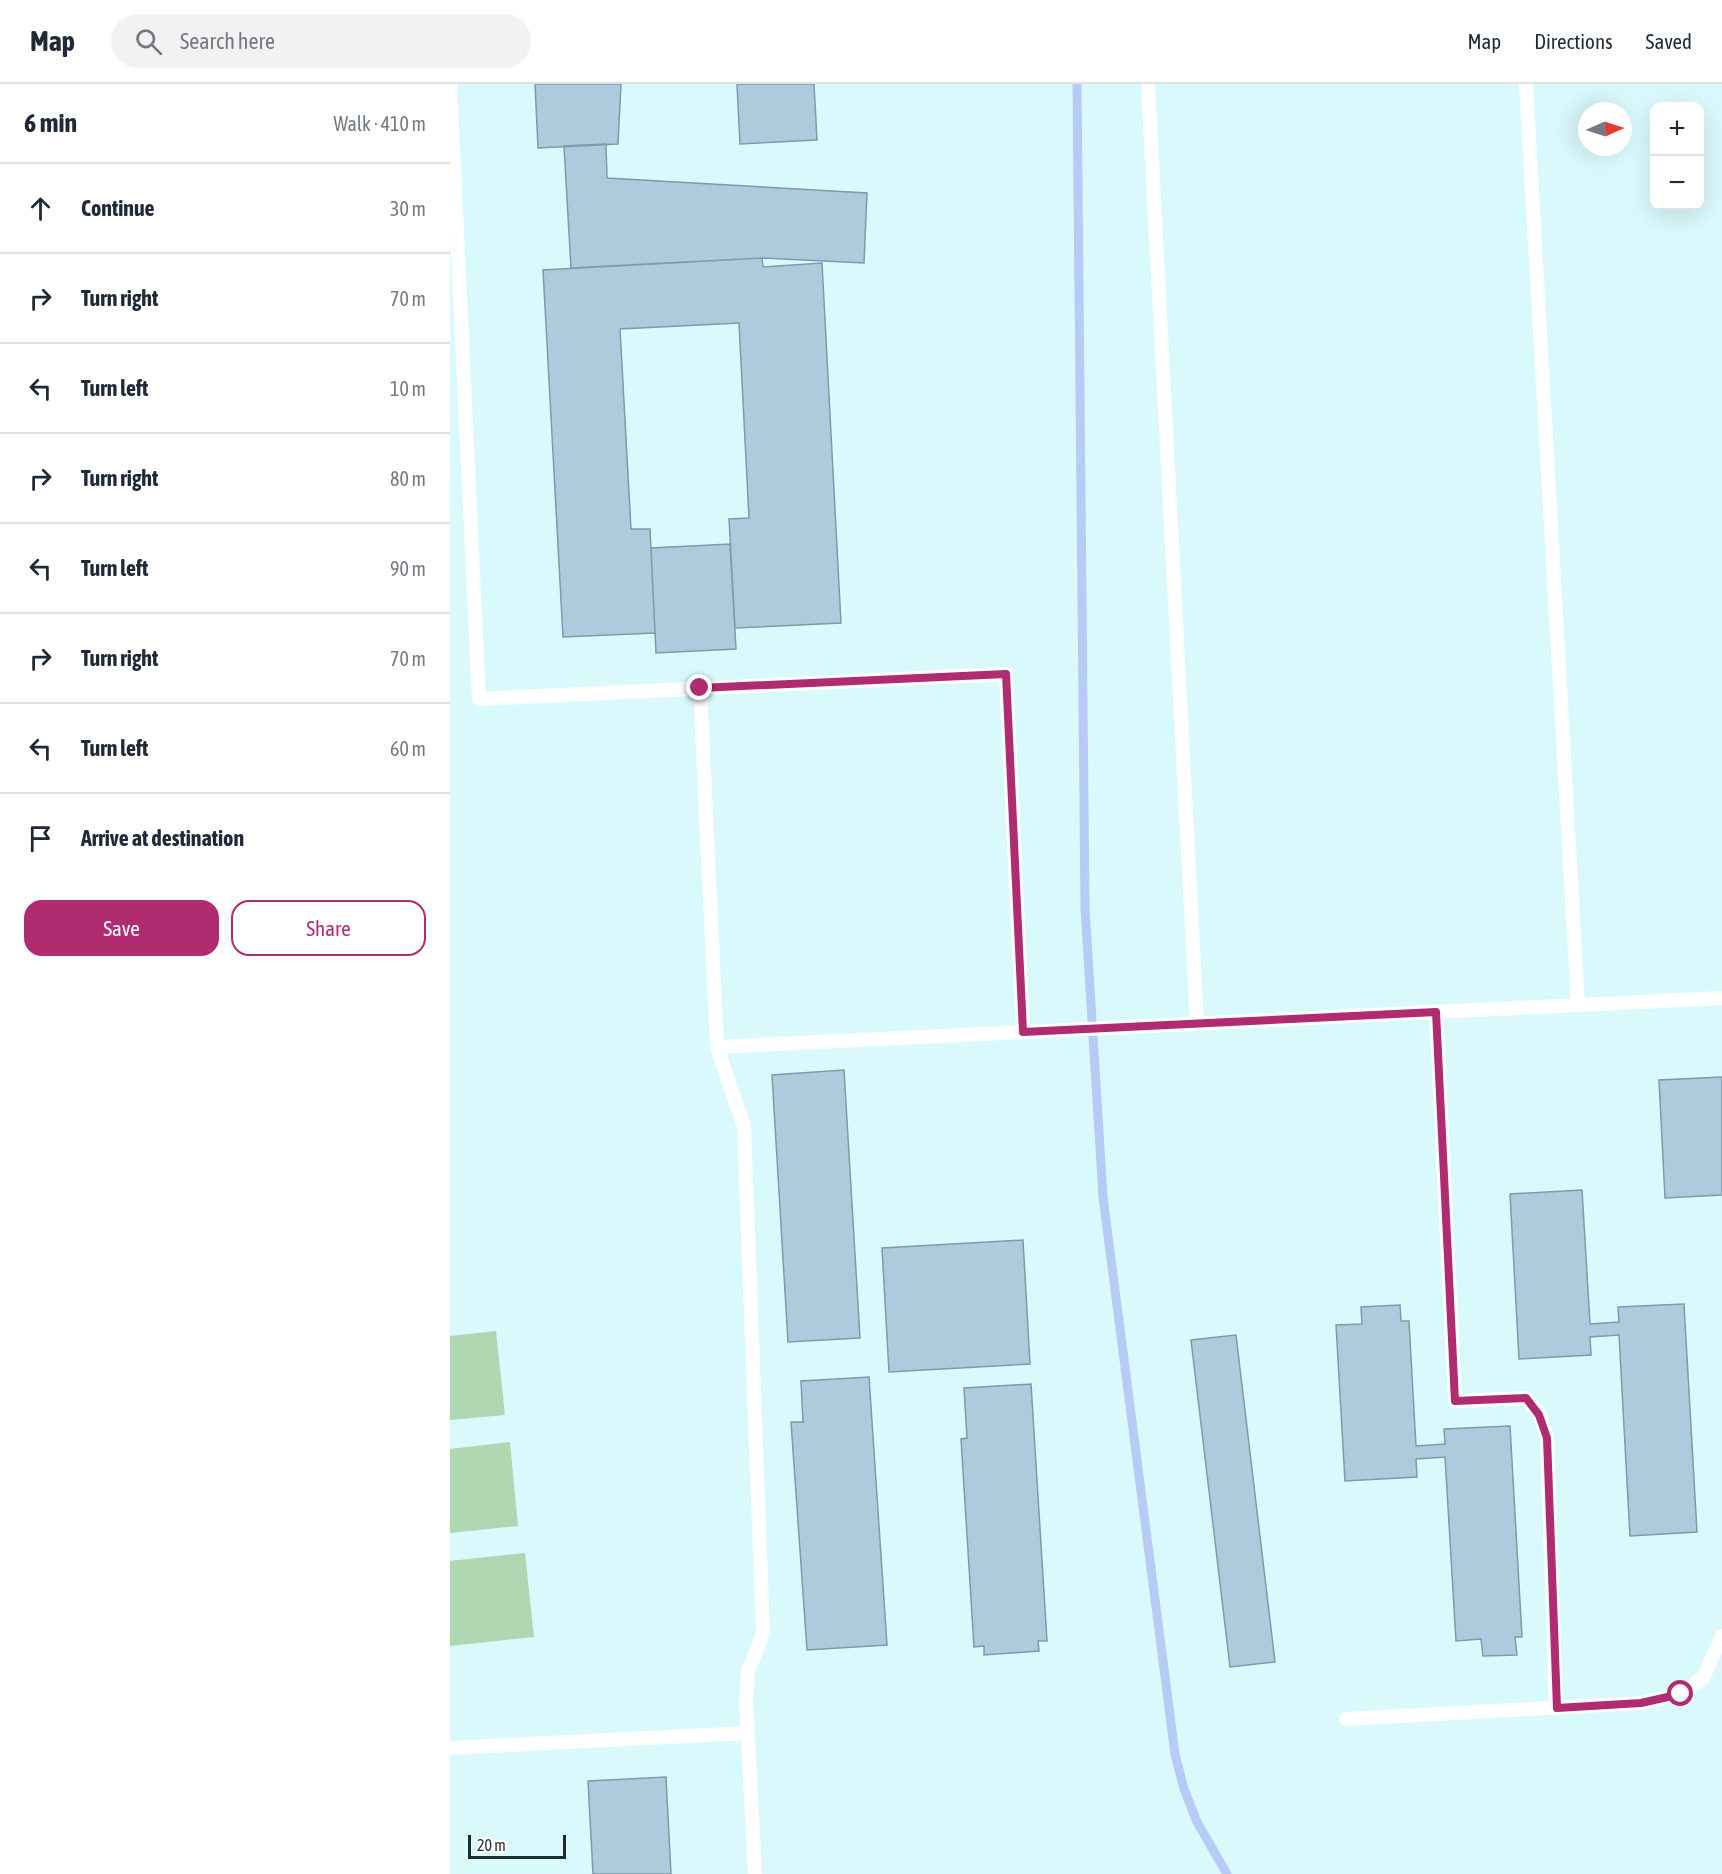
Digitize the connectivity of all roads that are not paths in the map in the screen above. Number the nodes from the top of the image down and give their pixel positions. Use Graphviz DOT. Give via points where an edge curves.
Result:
graph roads {
  1 [pos="1148,84"];
  2 [pos="1526,84"];
  3 [pos="450,85"];
  4 [pos="700,688"];
  5 [pos="1722,998"];
  6 [pos="1578,1005"];
  7 [pos="1436,1012"];
  8 [pos="1197,1024"];
  9 [pos="1023,1032"];
  10 [pos="717,1047"];
  11 [pos="1722,1636"];
  12 [pos="1557,1708"];
  13 [pos="1346,1719"];
  14 [pos="747,1733"];
  15 [pos="450,1748"];
  16 [pos="755,1874"];
  1 -- 8 [label="lane"];
  2 -- 6 [label="lane"];
  3 -- 4 [label="lane" via="479,699"];
  4 -- 9 [label="lane" via="1006,674"];
  4 -- 10 [label="lane"];
  5 -- 6 [label="lane"];
  6 -- 7 [label="lane"];
  7 -- 8 [label="lane"];
  7 -- 12 [label="lane" via="1455,1401 1526,1398 1539,1415 1547,1438"];
  8 -- 9 [label="lane"];
  9 -- 10 [label="lane"];
  10 -- 14 [label="lane" via="744,1127 763,1632 748,1672"];
  11 -- 12 [label="lane" via="1703,1678 1681,1694 1641,1703"];
  12 -- 13 [label="lane"];
  14 -- 15 [label="lane"];
  14 -- 16 [label="lane"];
}
